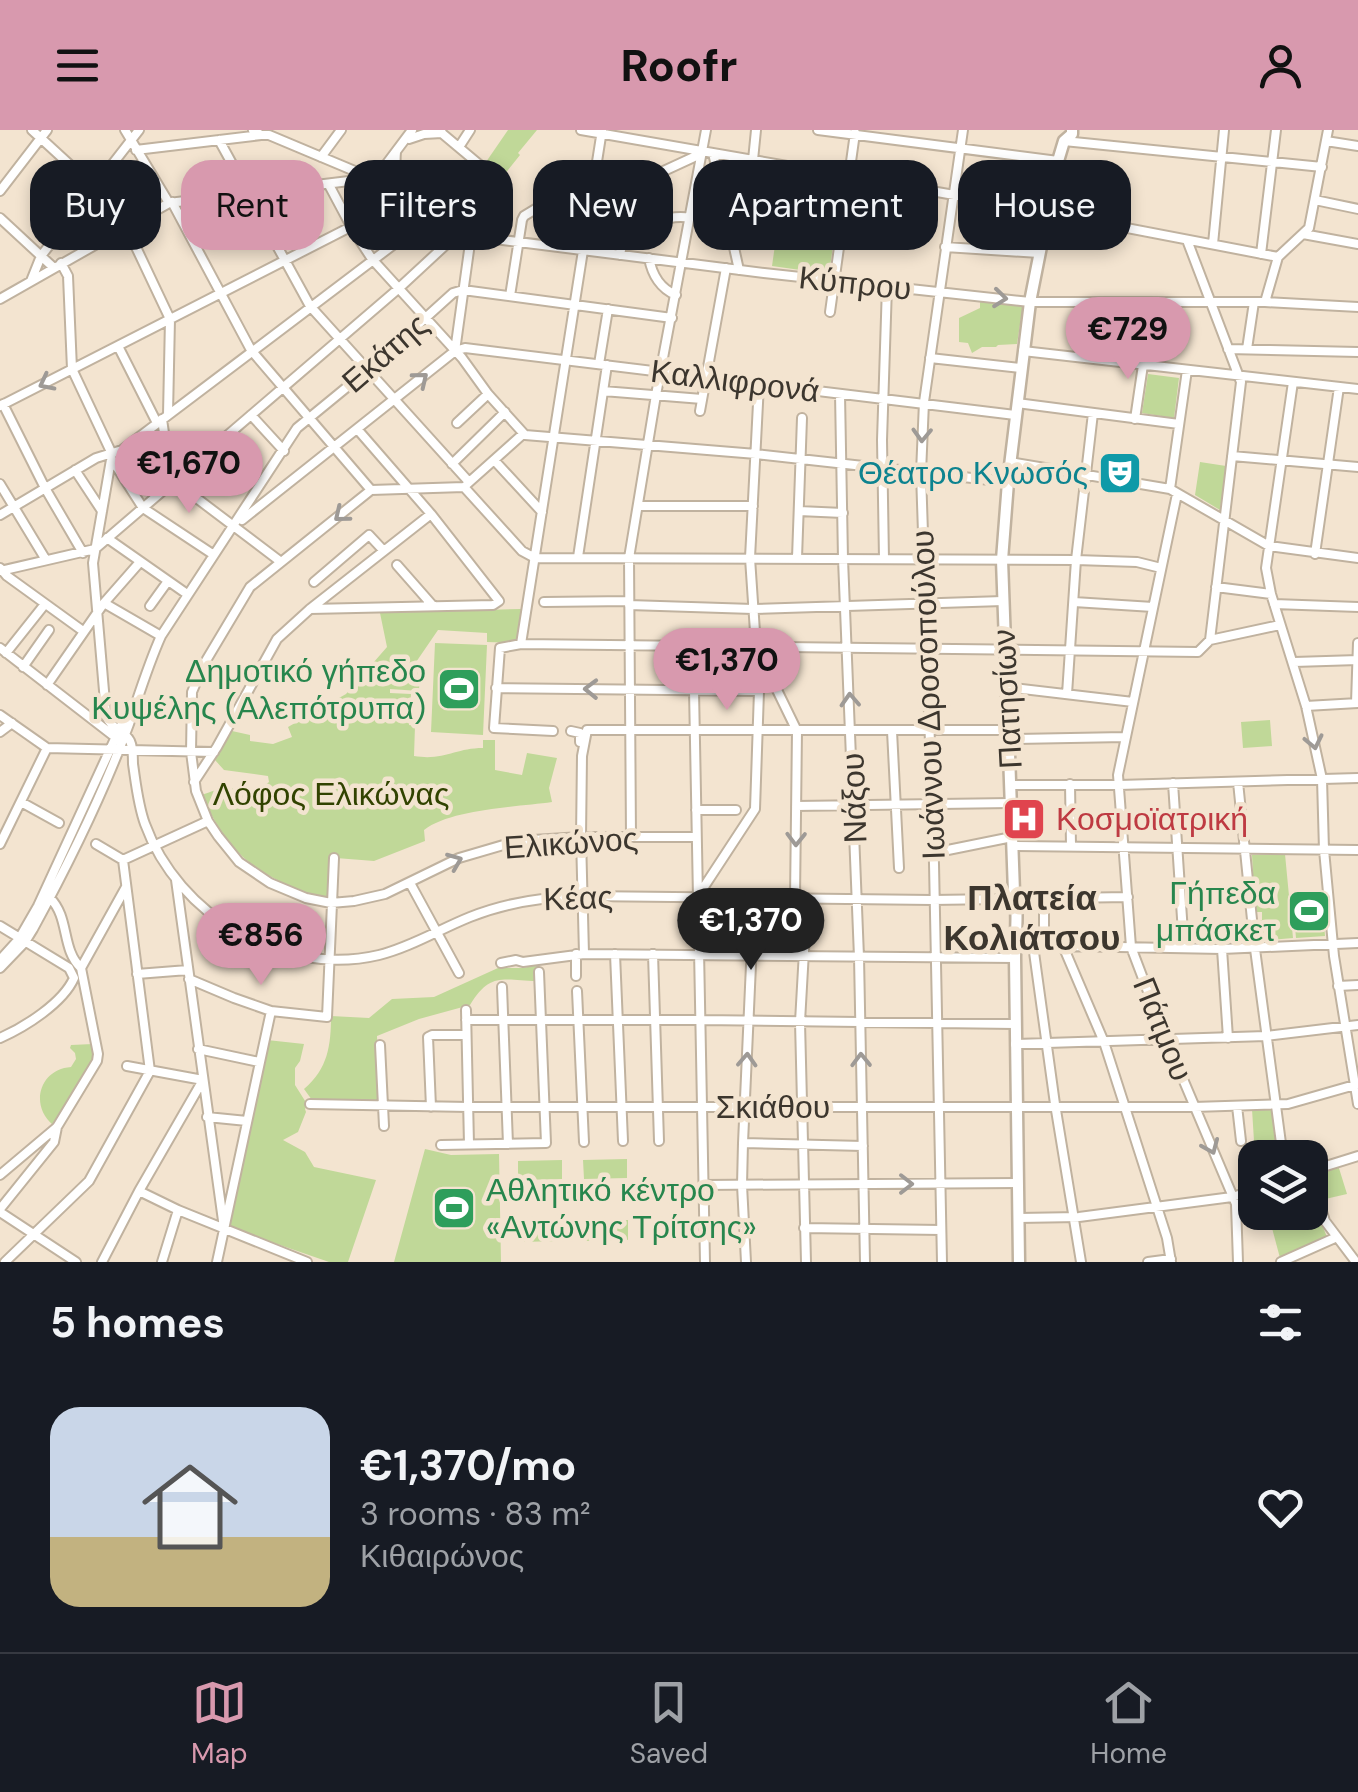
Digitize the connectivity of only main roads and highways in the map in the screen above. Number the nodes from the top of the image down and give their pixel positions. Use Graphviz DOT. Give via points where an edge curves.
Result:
graph roads {
  1 [pos="1073,130"];
  2 [pos="1062,136"];
  3 [pos="1019,1262"];
  1 -- 2 [label="main road, Πατησίων"];
  2 -- 3 [label="main road, Πατησίων" via="1023,351 1002,560 1017,938"];
}
